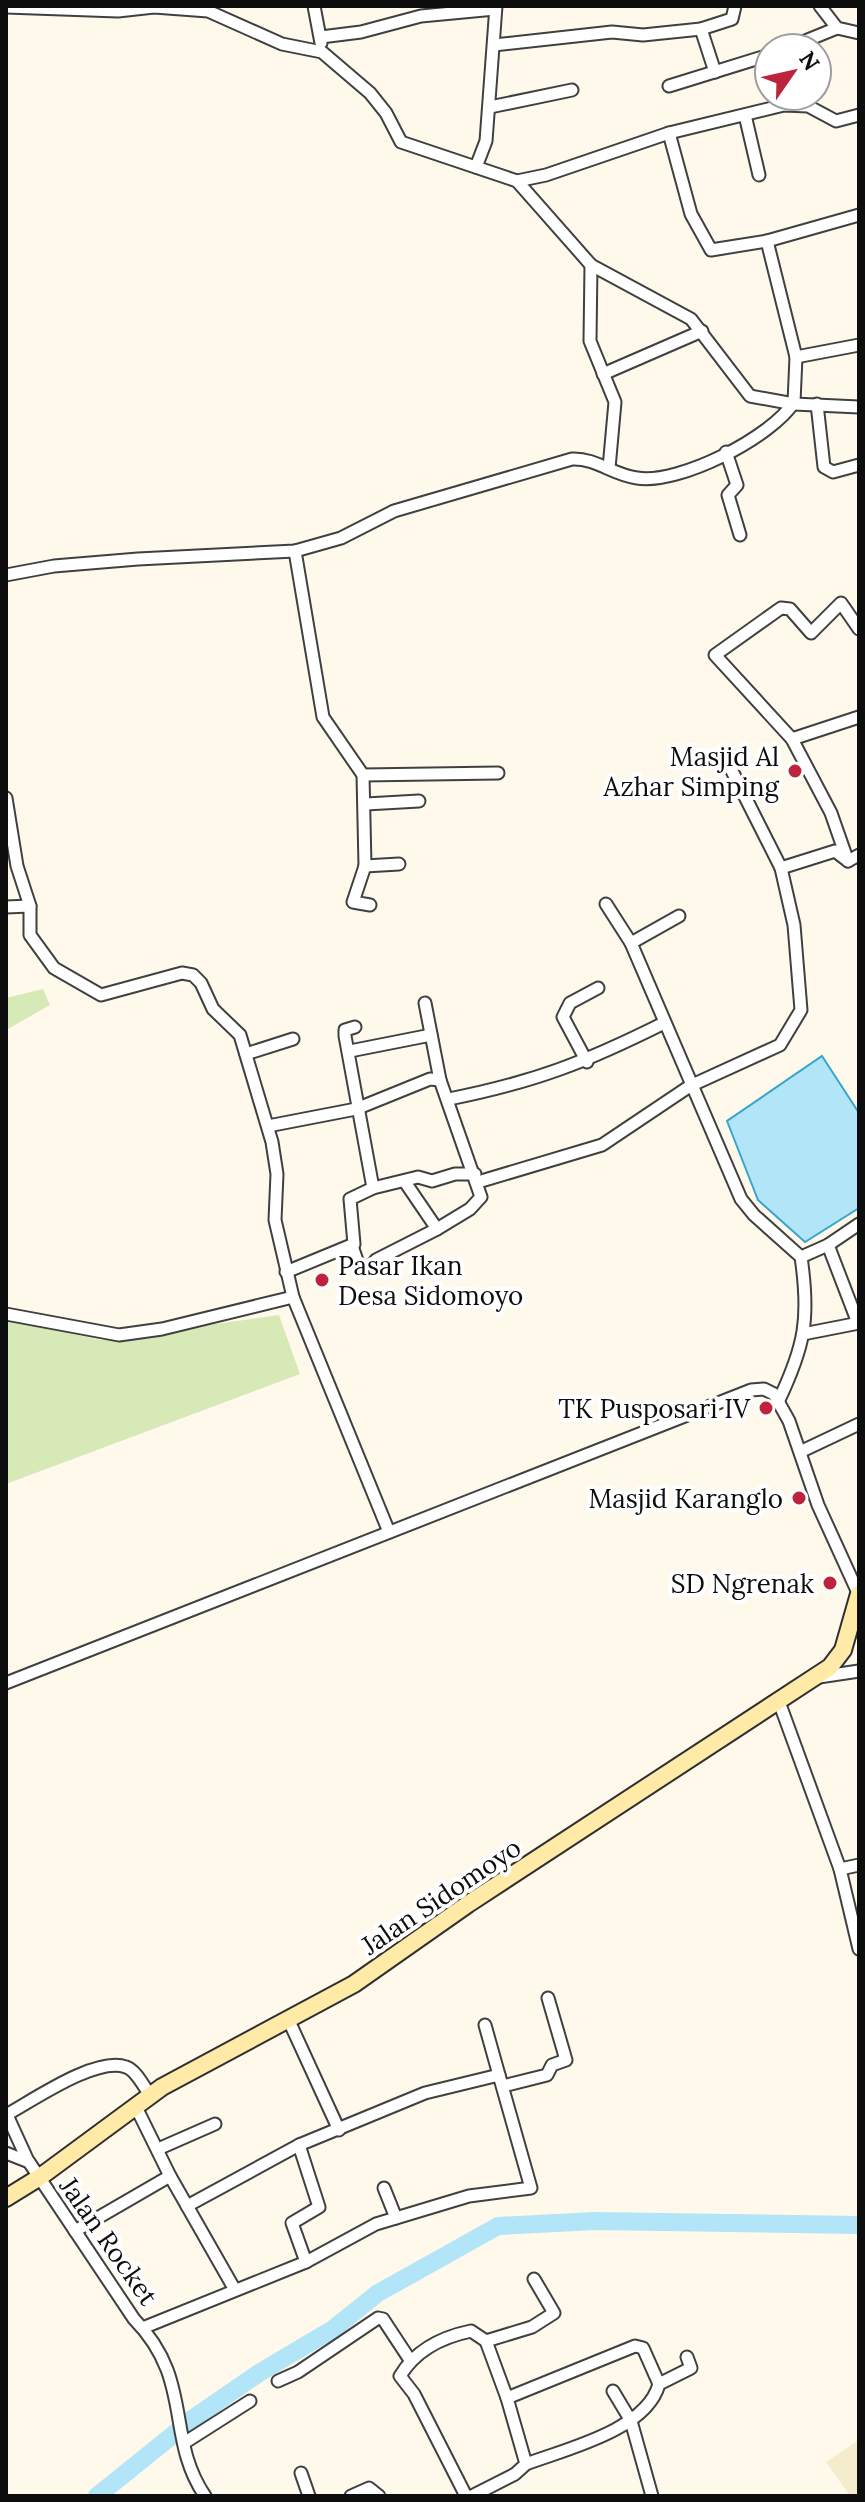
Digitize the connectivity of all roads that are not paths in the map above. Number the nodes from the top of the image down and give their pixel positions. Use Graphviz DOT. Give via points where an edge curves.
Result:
graph roads {
  1 [pos="314,6"];
  2 [pos="735,6"];
  3 [pos="820,6"];
  4 [pos="6,7"];
  5 [pos="208,8"];
  6 [pos="496,8"];
  7 [pos="837,28"];
  8 [pos="701,29"];
  9 [pos="827,32"];
  10 [pos="859,33"];
  11 [pos="321,37"];
  12 [pos="494,45"];
  13 [pos="322,52"];
  14 [pos="753,60"];
  15 [pos="715,72"];
  16 [pos="669,86"];
  17 [pos="572,90"];
  18 [pos="490,107"];
  19 [pos="745,115"];
  20 [pos="859,115"];
  21 [pos="669,133"];
  22 [pos="476,167"];
  23 [pos="759,175"];
  24 [pos="517,181"];
  25 [pos="859,215"];
  26 [pos="767,241"];
  27 [pos="591,265"];
  28 [pos="702,331"];
  29 [pos="859,345"];
  30 [pos="796,357"];
  31 [pos="603,374"];
  32 [pos="795,397"];
  33 [pos="817,404"];
  34 [pos="859,407"];
  35 [pos="726,452"];
  36 [pos="859,465"];
  37 [pos="609,468"];
  38 [pos="740,535"];
  39 [pos="295,551"];
  40 [pos="6,575"];
  41 [pos="859,629"];
  42 [pos="859,717"];
  43 [pos="792,739"];
  44 [pos="730,767"];
  45 [pos="498,773"];
  46 [pos="363,775"];
  47 [pos="6,798"];
  48 [pos="419,801"];
  49 [pos="366,804"];
  50 [pos="853,858"];
  51 [pos="399,864"];
  52 [pos="365,866"];
  53 [pos="781,868"];
  54 [pos="606,904"];
  55 [pos="370,905"];
  56 [pos="30,906"];
  57 [pos="6,907"];
  58 [pos="679,916"];
  59 [pos="631,943"];
  60 [pos="598,988"];
  61 [pos="425,1003"];
  62 [pos="664,1023"];
  63 [pos="355,1027"];
  64 [pos="431,1035"];
  65 [pos="293,1039"];
  66 [pos="350,1051"];
  67 [pos="246,1054"];
  68 [pos="587,1062"];
  69 [pos="440,1080"];
  70 [pos="690,1086"];
  71 [pos="449,1099"];
  72 [pos="356,1109"];
  73 [pos="268,1126"];
  74 [pos="476,1178"];
  75 [pos="405,1182"];
  76 [pos="373,1188"];
  77 [pos="859,1224"];
  78 [pos="437,1229"];
  79 [pos="828,1245"];
  80 [pos="352,1246"];
  81 [pos="801,1257"];
  82 [pos="286,1272"];
  83 [pos="293,1297"];
  84 [pos="6,1314"];
  85 [pos="858,1323"];
  86 [pos="803,1334"];
  87 [pos="778,1402"];
  88 [pos="858,1427"];
  89 [pos="802,1451"];
  90 [pos="389,1532"];
  91 [pos="859,1594"];
  92 [pos="859,1671"];
  93 [pos="814,1678"];
  94 [pos="6,1683"];
  95 [pos="778,1699"];
  96 [pos="859,1865"];
  97 [pos="840,1869"];
  98 [pos="859,1949"];
  99 [pos="548,1998"];
  100 [pos="289,2021"];
  101 [pos="485,2025"];
  102 [pos="501,2080"];
  103 [pos="150,2095"];
  104 [pos="135,2105"];
  105 [pos="6,2115"];
  106 [pos="215,2124"];
  107 [pos="339,2130"];
  108 [pos="299,2145"];
  109 [pos="158,2149"];
  110 [pos="6,2153"];
  111 [pos="29,2162"];
  112 [pos="170,2176"];
  113 [pos="38,2178"];
  114 [pos="384,2188"];
  115 [pos="6,2198"];
  116 [pos="187,2206"];
  117 [pos="396,2218"];
  118 [pos="75,2231"];
  119 [pos="306,2262"];
  120 [pos="534,2279"];
  121 [pos="235,2290"];
  122 [pos="145,2327"];
  123 [pos="486,2341"];
  124 [pos="687,2357"];
  125 [pos="410,2360"];
  126 [pos="278,2381"];
  127 [pos="659,2384"];
  128 [pos="613,2391"];
  129 [pos="507,2398"];
  130 [pos="250,2401"];
  131 [pos="631,2421"];
  132 [pos="184,2443"];
  133 [pos="526,2464"];
  134 [pos="301,2473"];
  135 [pos="205,2496"];
  136 [pos="309,2496"];
  137 [pos="351,2496"];
  138 [pos="379,2496"];
  139 [pos="469,2496"];
  140 [pos="652,2496"];
  1 -- 11 [label="street"];
  2 -- 8 [label="street" via="732,19"];
  3 -- 7 [label="street"];
  4 -- 5 [label="street"];
  5 -- 13 [label="street" via="282,44"];
  6 -- 11 [label="street" via="421,16"];
  6 -- 12 [label="street"];
  7 -- 9 [label="street"];
  7 -- 10 [label="street"];
  8 -- 12 [label="street"];
  8 -- 15 [label="street"];
  11 -- 13 [label="street"];
  12 -- 18 [label="street"];
  13 -- 22 [label="street" via="370,93 401,142"];
  14 -- 15 [label="street"];
  15 -- 16 [label="street"];
  17 -- 18 [label="street"];
  18 -- 22 [label="street"];
  19 -- 20 [label="street" via="798,104 836,121"];
  19 -- 21 [label="street"];
  19 -- 23 [label="street"];
  21 -- 24 [label="street"];
  21 -- 26 [label="street" via="691,214 707,249"];
  22 -- 24 [label="street"];
  24 -- 27 [label="street"];
  25 -- 26 [label="street"];
  26 -- 30 [label="street"];
  27 -- 28 [label="street" via="689,317"];
  27 -- 31 [label="street" via="590,336"];
  28 -- 31 [label="street"];
  28 -- 32 [label="street" via="750,396"];
  29 -- 30 [label="street"];
  30 -- 32 [label="street"];
  31 -- 37 [label="street" via="615,402"];
  32 -- 33 [label="street"];
  32 -- 35 [label="street" via="764,432"];
  33 -- 34 [label="street"];
  33 -- 36 [label="street" via="824,467 833,472"];
  35 -- 37 [label="street" via="668,476 641,479"];
  35 -- 38 [label="street" via="737,485 729,501"];
  37 -- 39 [label="street" via="580,459 551,463 394,511 341,538"];
  39 -- 40 [label="street" via="138,559"];
  39 -- 46 [label="street" via="323,717"];
  41 -- 43 [label="street" via="841,603 811,633 790,609 781,608 715,655"];
  42 -- 43 [label="street"];
  43 -- 50 [label="street"];
  44 -- 53 [label="street"];
  45 -- 46 [label="street"];
  46 -- 49 [label="street"];
  47 -- 56 [label="street" via="17,866"];
  48 -- 49 [label="street"];
  49 -- 52 [label="street"];
  50 -- 53 [label="street" via="835,851"];
  51 -- 52 [label="street"];
  52 -- 55 [label="street" via="353,902"];
  53 -- 70 [label="street" via="794,925 801,1016 776,1049"];
  54 -- 59 [label="street"];
  56 -- 57 [label="street"];
  56 -- 67 [label="street" via="30,935 62,974 101,995 182,973 193,975 213,1009 238,1030"];
  58 -- 59 [label="street"];
  59 -- 62 [label="street"];
  60 -- 68 [label="street" via="570,1003 563,1017"];
  61 -- 64 [label="street"];
  62 -- 68 [label="street"];
  62 -- 70 [label="street"];
  63 -- 66 [label="street" via="345,1030"];
  64 -- 66 [label="street"];
  64 -- 69 [label="street"];
  65 -- 67 [label="street"];
  66 -- 72 [label="street"];
  67 -- 73 [label="street"];
  68 -- 71 [label="street" via="544,1078"];
  69 -- 71 [label="street"];
  69 -- 72 [label="street" via="430,1079"];
  70 -- 74 [label="street" via="602,1145"];
  70 -- 81 [label="street" via="746,1208"];
  71 -- 74 [label="street"];
  72 -- 73 [label="street"];
  72 -- 76 [label="street"];
  73 -- 82 [label="street" via="277,1174 275,1220"];
  74 -- 75 [label="street" via="455,1174"];
  74 -- 78 [label="street" via="479,1202"];
  75 -- 76 [label="street"];
  75 -- 78 [label="street"];
  76 -- 80 [label="street" via="350,1199 356,1238"];
  77 -- 79 [label="street"];
  78 -- 80 [label="street" via="379,1258 365,1271"];
  79 -- 81 [label="street"];
  79 -- 85 [label="street"];
  80 -- 82 [label="street"];
  81 -- 86 [label="street" via="808,1305"];
  82 -- 83 [label="street"];
  83 -- 84 [label="street" via="119,1335"];
  83 -- 90 [label="street"];
  85 -- 86 [label="street"];
  86 -- 87 [label="street"];
  87 -- 89 [label="street"];
  87 -- 90 [label="street" via="764,1389 751,1390"];
  88 -- 89 [label="street"];
  89 -- 91 [label="street" via="818,1505"];
  90 -- 94 [label="street"];
  91 -- 93 [label="main road, Jalan Sidomoyo" via="843,1650"];
  92 -- 93 [label="street"];
  93 -- 95 [label="main road, Jalan Sidomoyo"];
  95 -- 97 [label="street"];
  95 -- 100 [label="main road, Jalan Sidomoyo" via="354,1984"];
  96 -- 97 [label="street"];
  97 -- 98 [label="street"];
  99 -- 102 [label="street" via="566,2060 552,2065 547,2075"];
  100 -- 103 [label="main road, Jalan Sidomoyo"];
  100 -- 107 [label="street"];
  101 -- 102 [label="street"];
  102 -- 107 [label="street" via="425,2093"];
  102 -- 117 [label="street" via="531,2188 469,2196"];
  103 -- 104 [label="main road, Jalan Sidomoyo"];
  103 -- 105 [label="street" via="132,2070 112,2066 73,2078"];
  104 -- 109 [label="street"];
  104 -- 113 [label="main road, Jalan Sidomoyo"];
  105 -- 111 [label="street, Jalan Rocket"];
  106 -- 109 [label="street"];
  107 -- 108 [label="street"];
  108 -- 116 [label="street"];
  108 -- 119 [label="street" via="319,2207 292,2223"];
  109 -- 112 [label="street"];
  110 -- 111 [label="street"];
  111 -- 113 [label="street, Jalan Rocket"];
  112 -- 116 [label="street"];
  112 -- 118 [label="street"];
  113 -- 115 [label="main road, Jalan Sidomoyo"];
  113 -- 118 [label="street, Jalan Rocket"];
  114 -- 117 [label="street"];
  116 -- 121 [label="street"];
  117 -- 119 [label="street"];
  118 -- 122 [label="street, Jalan Rocket" via="134,2319"];
  119 -- 121 [label="street"];
  120 -- 123 [label="street" via="554,2313 532,2327"];
  121 -- 122 [label="street"];
  122 -- 132 [label="street, Jalan Rocket" via="174,2385"];
  123 -- 125 [label="street" via="476,2332 465,2332"];
  123 -- 129 [label="street"];
  124 -- 127 [label="street" via="691,2368"];
  125 -- 126 [label="street" via="378,2318"];
  125 -- 139 [label="street" via="400,2376"];
  127 -- 129 [label="street" via="639,2345"];
  127 -- 131 [label="street"];
  128 -- 131 [label="street"];
  129 -- 133 [label="street"];
  130 -- 132 [label="street"];
  131 -- 133 [label="street"];
  131 -- 140 [label="street"];
  132 -- 135 [label="street, Jalan Rocket" via="189,2470"];
  133 -- 139 [label="street"];
  134 -- 136 [label="street"];
  137 -- 138 [label="street" via="369,2488"];
}
